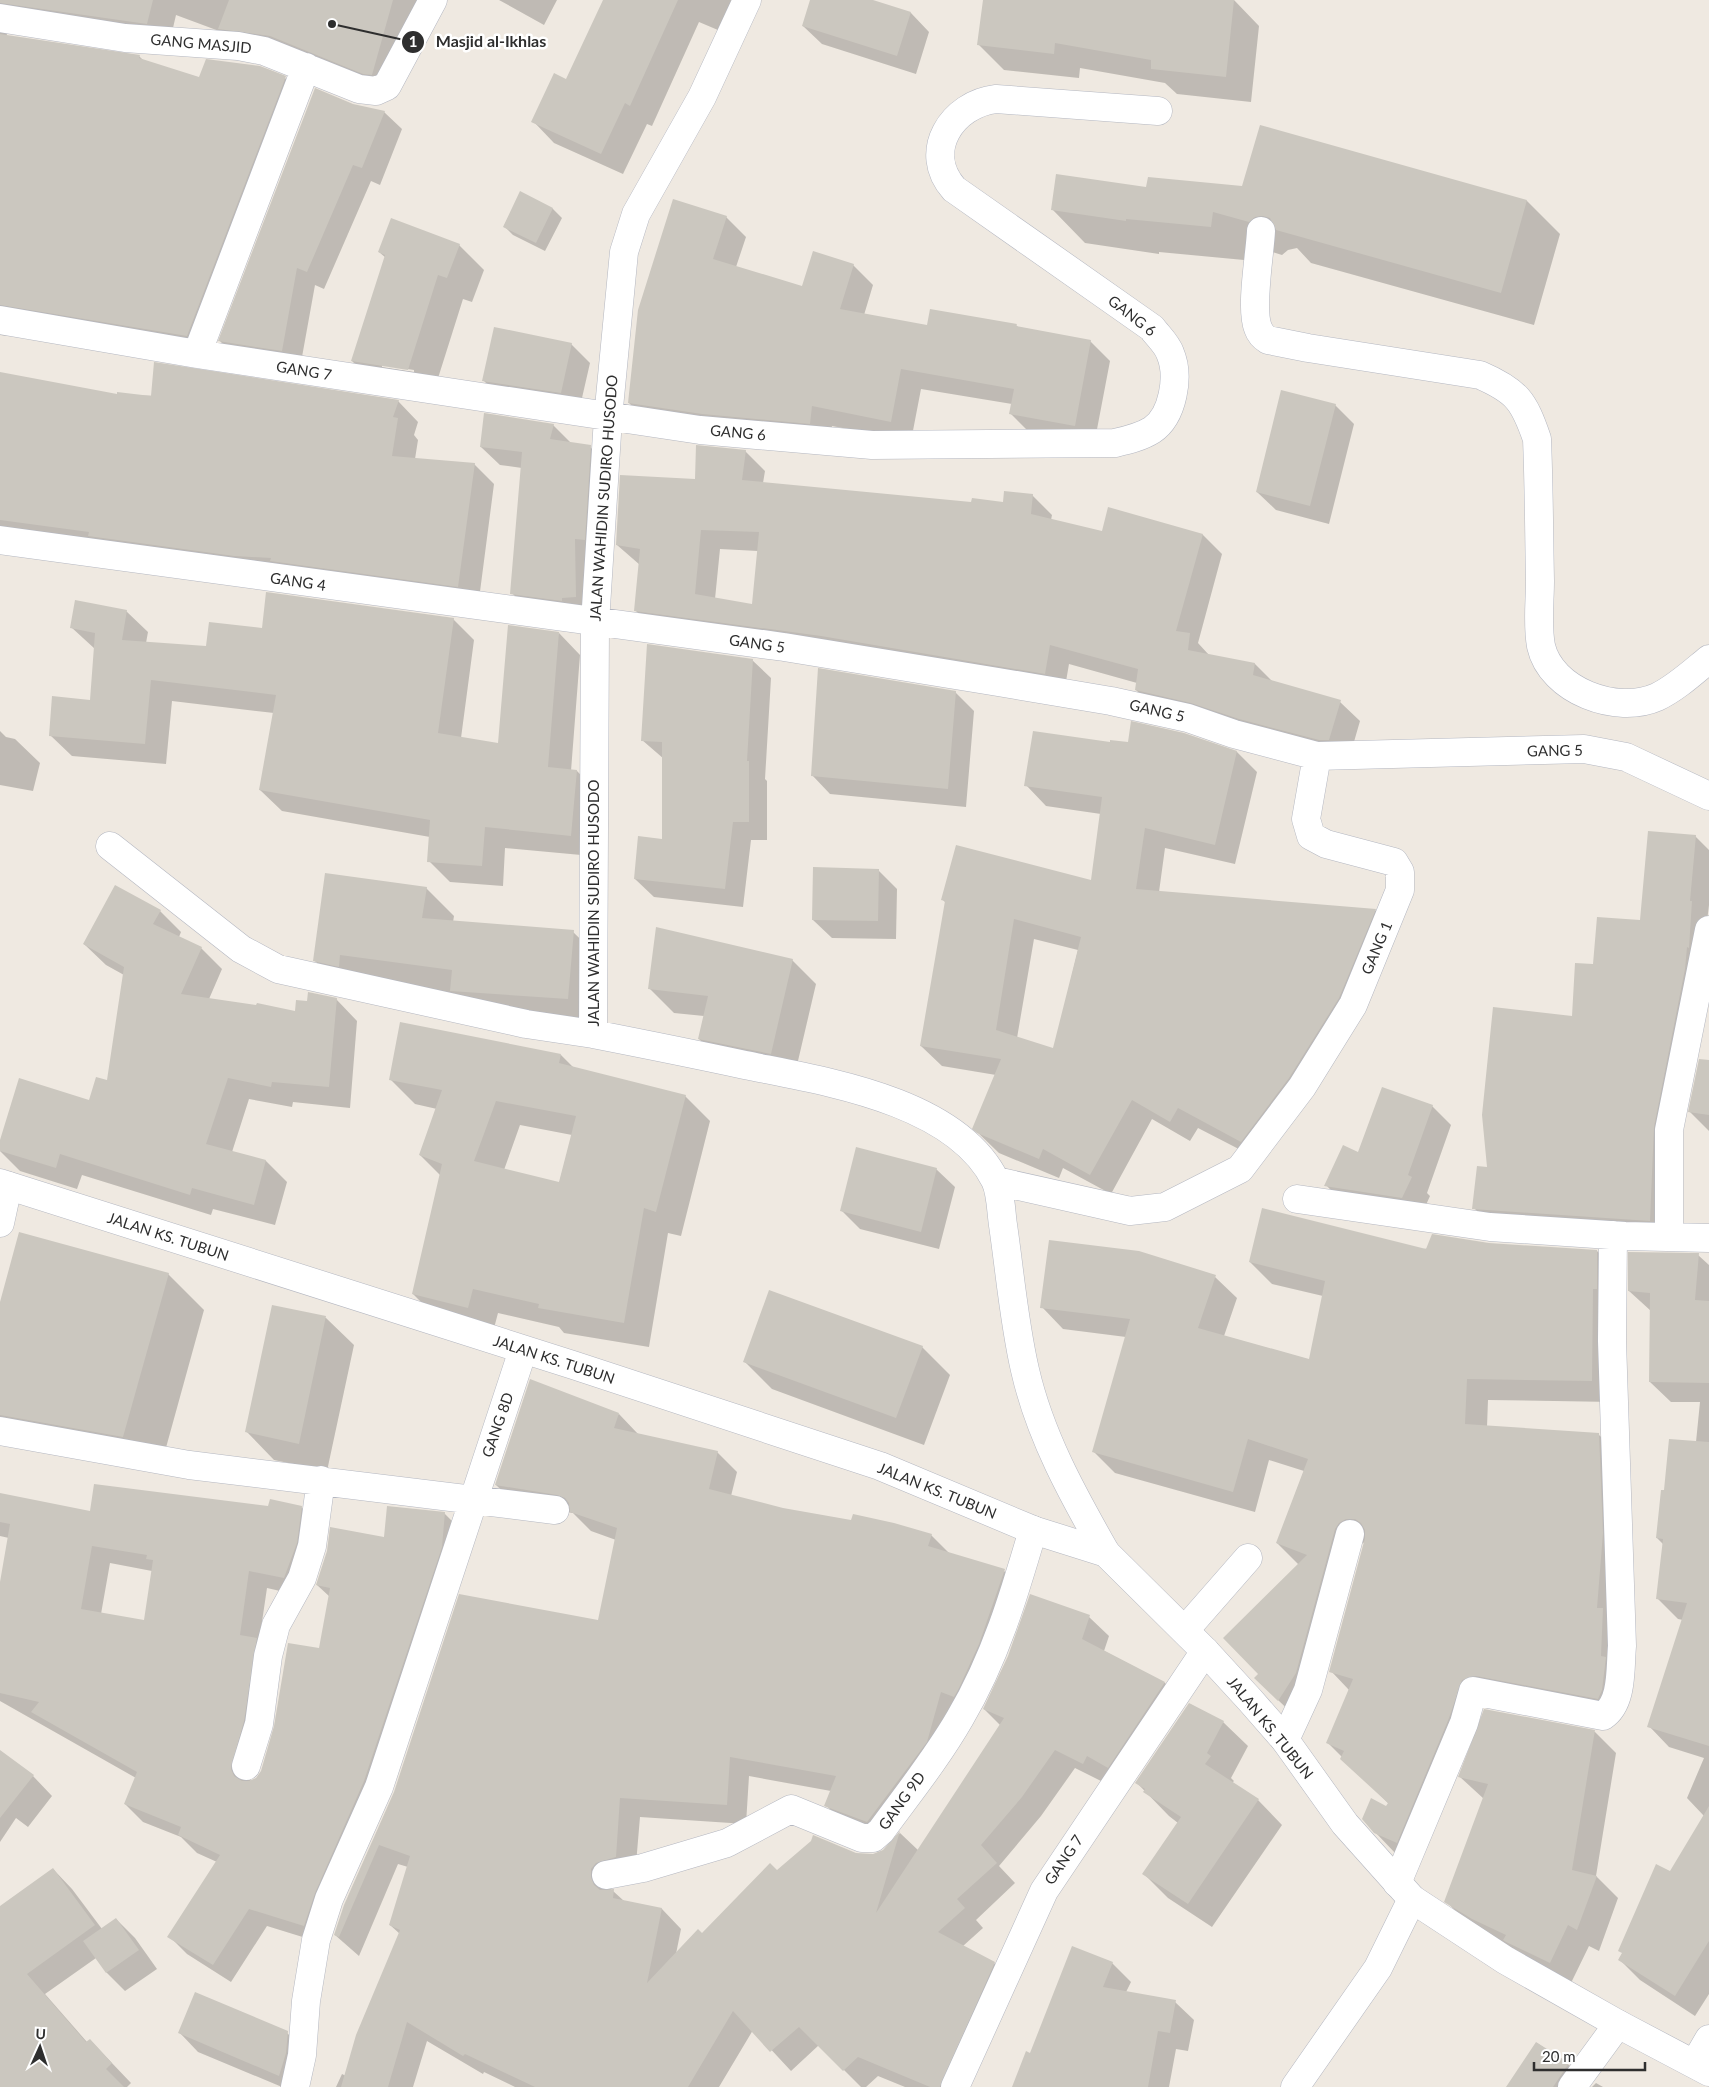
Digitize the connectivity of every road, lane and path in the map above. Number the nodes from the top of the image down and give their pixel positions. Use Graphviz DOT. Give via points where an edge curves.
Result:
graph roads {
  1 [pos="433,0"];
  2 [pos="747,0"];
  3 [pos="0,18"];
  4 [pos="306,67"];
  5 [pos="1158,111"];
  6 [pos="1261,231"];
  7 [pos="0,320"];
  8 [pos="197,354"];
  9 [pos="608,418"];
  10 [pos="0,540"];
  11 [pos="595,623"];
  12 [pos="1709,659"];
  13 [pos="1317,756"];
  14 [pos="1709,796"];
  15 [pos="110,846"];
  16 [pos="1709,930"];
  17 [pos="593,1034"];
  18 [pos="996,1181"];
  19 [pos="4,1184"];
  20 [pos="1297,1199"];
  21 [pos="0,1223"];
  22 [pos="1613,1235"];
  23 [pos="1669,1236"];
  24 [pos="1709,1238"];
  25 [pos="523,1350"];
  26 [pos="0,1431"];
  27 [pos="321,1480"];
  28 [pos="473,1501"];
  29 [pos="555,1510"];
  30 [pos="1033,1530"];
  31 [pos="1350,1534"];
  32 [pos="1106,1553"];
  33 [pos="1248,1558"];
  34 [pos="1185,1630"];
  35 [pos="1206,1651"];
  36 [pos="1285,1740"];
  37 [pos="246,1766"];
  38 [pos="606,1875"];
  39 [pos="1405,1891"];
  40 [pos="1618,2024"];
  41 [pos="1709,2038"];
  42 [pos="1702,2067"];
  43 [pos="295,2087"];
  44 [pos="954,2087"];
  45 [pos="1295,2087"];
  46 [pos="1572,2087"];
  1 -- 4 [label="street, GANG MASJID" via="387,86 376,91 359,89"];
  2 -- 9 [label="street, JALAN WAHIDIN SUDIRO HUSODO" via="702,96 644,198 629,233 621,277"];
  3 -- 4 [label="street, GANG MASJID" via="125,38 238,46 264,51"];
  4 -- 8 [label="street"];
  5 -- 9 [label="street, GANG 6" via="985,100 966,108 948,127 942,143 945,176 954,189 1152,328 1170,352 1175,378 1165,416 1153,430 1115,443 872,445 700,430"];
  6 -- 12 [label="street" via="1255,313 1258,330 1268,340 1480,375 1517,397 1527,412 1536,439 1541,646 1560,677 1581,693 1622,704 1656,697"];
  7 -- 8 [label="street, GANG 7"];
  8 -- 9 [label="street, GANG 7"];
  9 -- 11 [label="street, JALAN WAHIDIN SUDIRO HUSODO"];
  10 -- 11 [label="street, GANG 4"];
  11 -- 13 [label="street, GANG 5" via="784,647 1111,701 1188,718"];
  11 -- 17 [label="street, JALAN WAHIDIN SUDIRO HUSODO"];
  13 -- 14 [label="street, GANG 5" via="1584,749 1626,757"];
  13 -- 18 [label="street, GANG 1" via="1306,819 1312,836 1326,844 1394,862 1400,872 1400,890 1353,1004 1302,1087 1240,1169 1165,1207 1130,1211"];
  15 -- 17 [label="street" via="242,949 278,969 526,1024"];
  16 -- 23 [label="street" via="1669,1130"];
  17 -- 18 [label="street, JALAN WAHIDIN SUDIRO HUSODO" via="825,1082 897,1104 958,1136 978,1155"];
  18 -- 32 [label="street, JALAN WAHIDIN SUDIRO HUSODO" via="1025,1370 1056,1460"];
  19 -- 21 [label="street"];
  19 -- 25 [label="street, JALAN KS. TUBUN"];
  20 -- 22 [label="street" via="1490,1227"];
  22 -- 23 [label="street"];
  22 -- 39 [label="street" via="1612,1341 1622,1646 1619,1688 1611,1711 1603,1716 1473,1691"];
  23 -- 24 [label="street"];
  25 -- 28 [label="street, GANG 8D"];
  25 -- 30 [label="street, JALAN KS. TUBUN" via="880,1466"];
  26 -- 27 [label="street" via="189,1465"];
  27 -- 28 [label="street"];
  27 -- 37 [label="street" via="312,1546 302,1578 276,1625 268,1656 259,1724"];
  28 -- 29 [label="street"];
  28 -- 43 [label="street, GANG 8D" via="379,1787 330,1899 316,1940"];
  30 -- 32 [label="street, JALAN KS. TUBUN"];
  30 -- 38 [label="street, GANG 9D" via="1006,1622 989,1662 960,1718 877,1835 862,1838 791,1810 727,1843 643,1868"];
  31 -- 36 [label="street" via="1308,1690"];
  32 -- 34 [label="street, JALAN KS. TUBUN"];
  33 -- 34 [label="street"];
  34 -- 35 [label="street, JALAN KS. TUBUN"];
  35 -- 36 [label="street, JALAN KS. TUBUN"];
  35 -- 44 [label="street, GANG 7" via="1044,1891"];
  36 -- 39 [label="street, JALAN KS. TUBUN" via="1345,1824"];
  39 -- 40 [label="street, JALAN KS. TUBUN" via="1505,1960"];
  39 -- 45 [label="street" via="1378,1968"];
  40 -- 42 [label="street, JALAN KS. TUBUN"];
  40 -- 46 [label="street"];
  41 -- 42 [label="street"];
}
